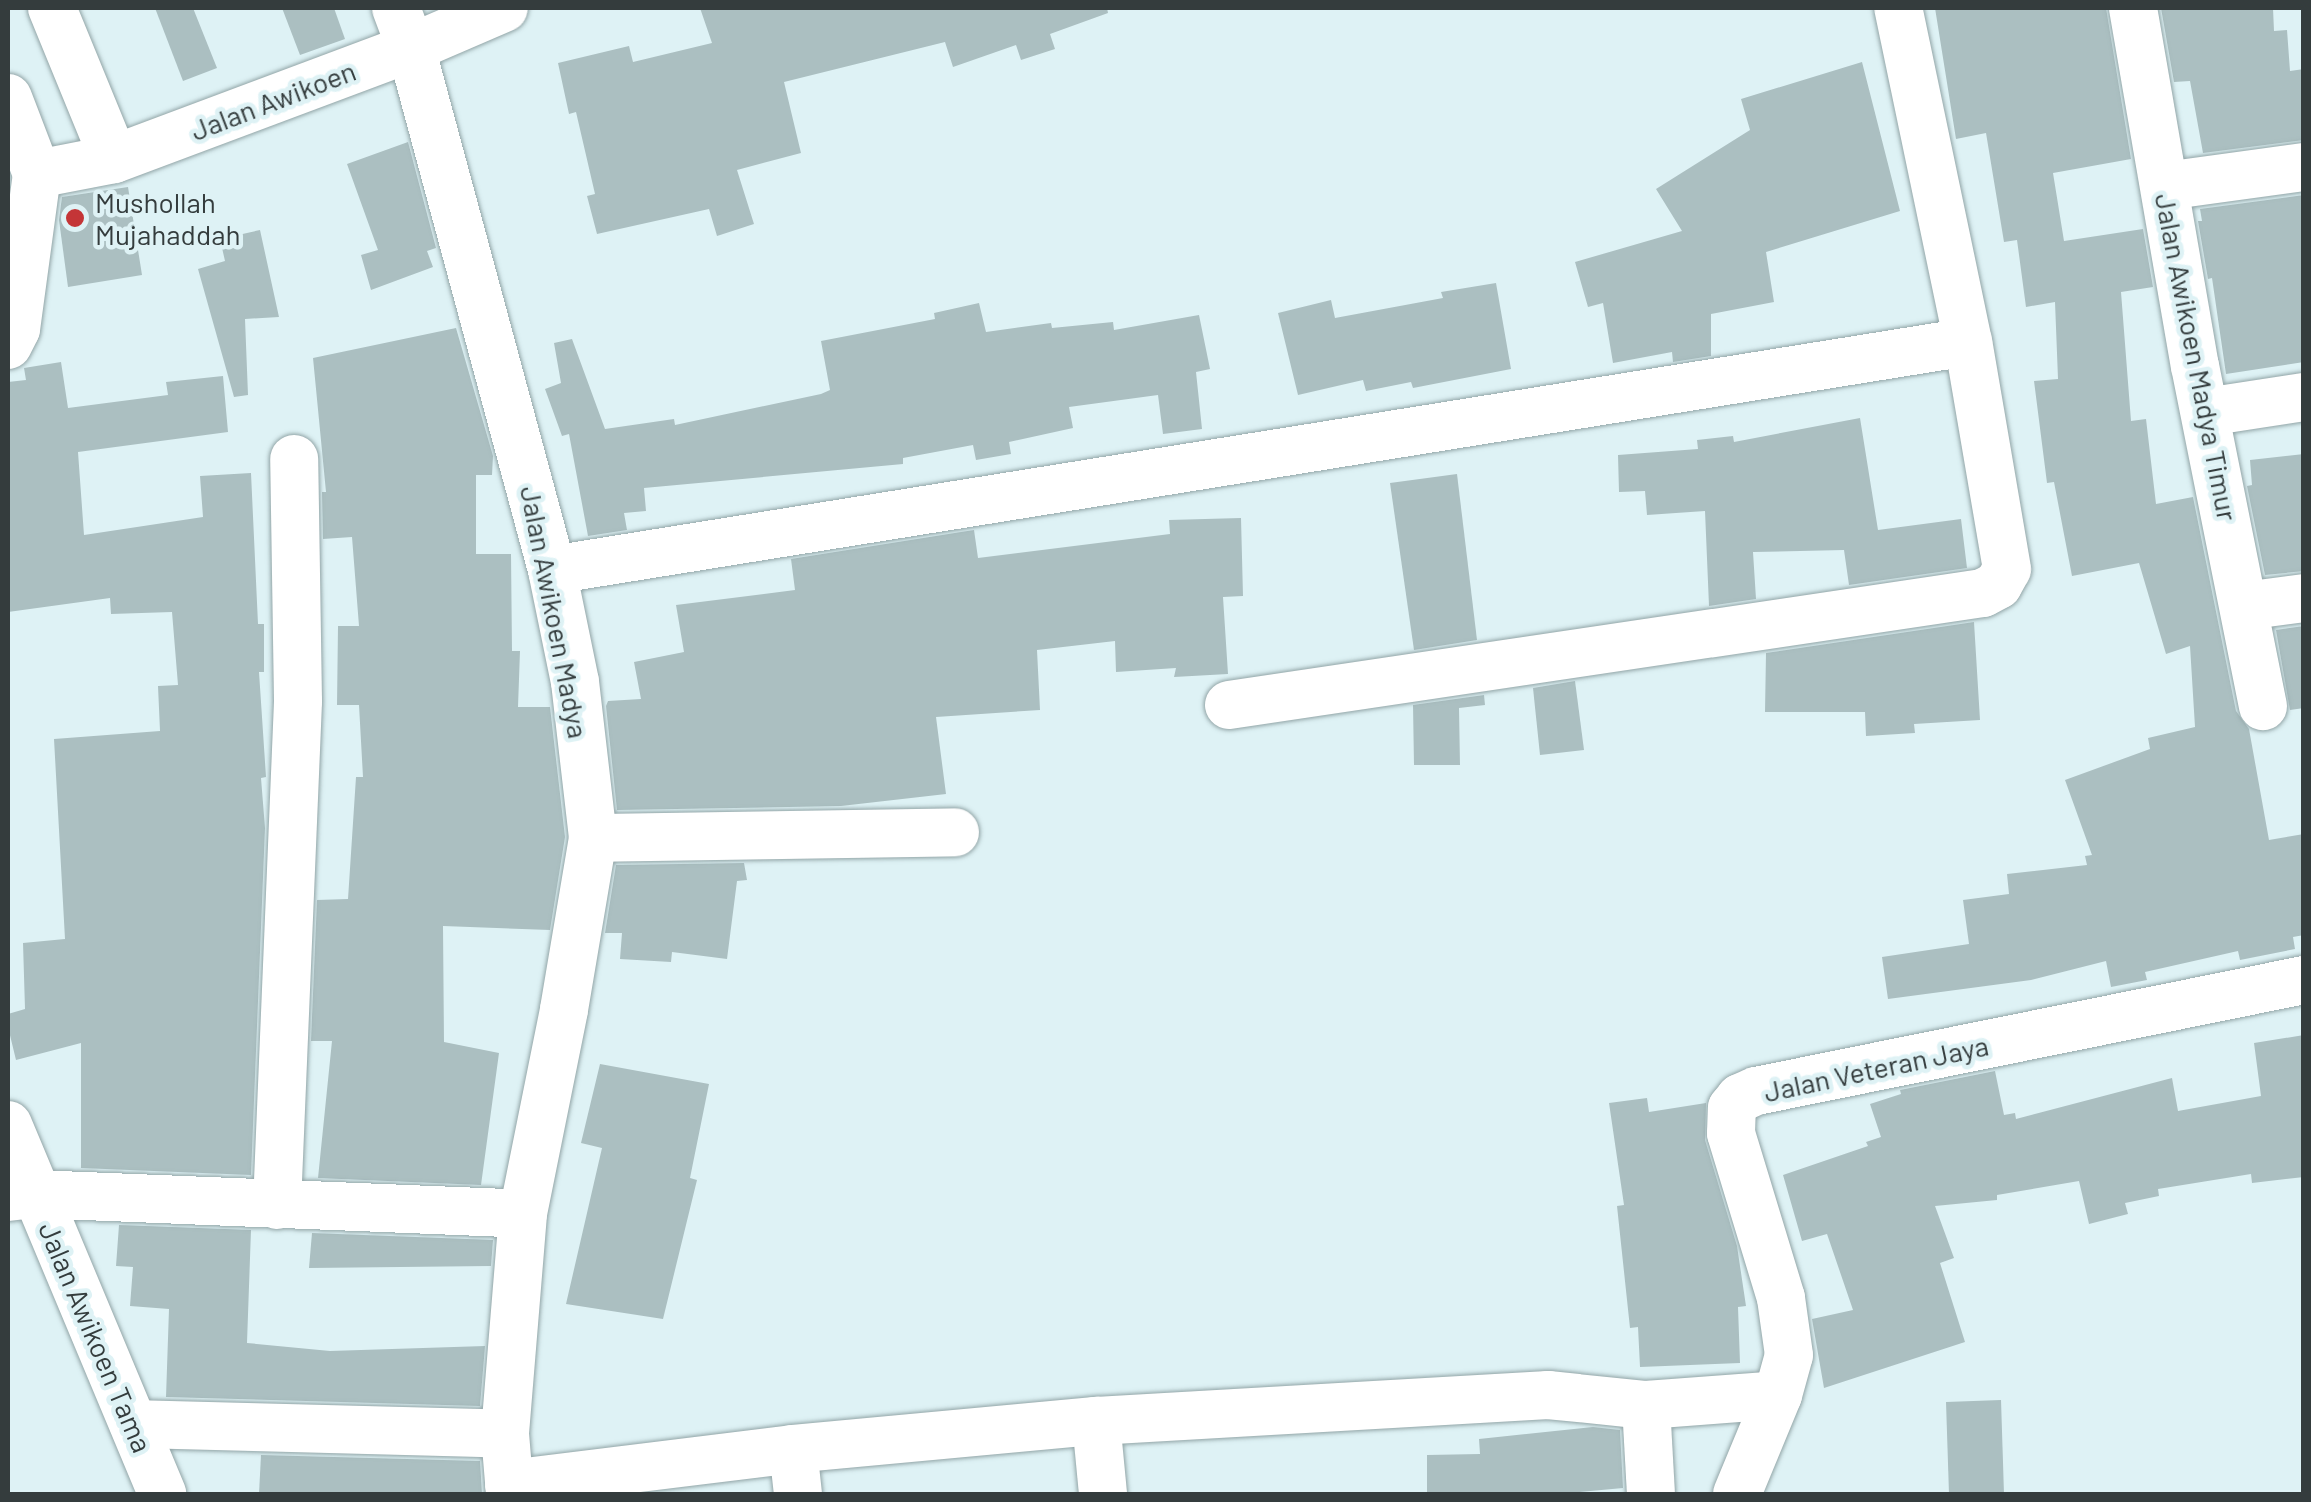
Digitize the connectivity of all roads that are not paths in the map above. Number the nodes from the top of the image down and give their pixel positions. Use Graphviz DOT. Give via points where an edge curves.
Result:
graph roads {
  1 [pos="52,8"];
  2 [pos="504,8"];
  3 [pos="1898,8"];
  4 [pos="2133,8"];
  5 [pos="403,28"];
  6 [pos="8,98"];
  7 [pos="114,159"];
  8 [pos="2304,168"];
  9 [pos="37,174"];
  10 [pos="2165,186"];
  11 [pos="1968,342"];
  12 [pos="8,345"];
  13 [pos="2304,397"];
  14 [pos="2206,412"];
  15 [pos="294,459"];
  16 [pos="552,570"];
  17 [pos="2304,598"];
  18 [pos="2244,606"];
  19 [pos="1229,705"];
  20 [pos="2263,706"];
  21 [pos="955,832"];
  22 [pos="593,838"];
  23 [pos="2304,980"];
  24 [pos="8,1125"];
  25 [pos="21,1196"];
  26 [pos="277,1205"];
  27 [pos="523,1214"];
  28 [pos="1778,1395"];
  29 [pos="1646,1405"];
  30 [pos="1096,1421"];
  31 [pos="135,1424"];
  32 [pos="505,1434"];
  33 [pos="796,1472"];
  34 [pos="510,1489"];
  35 [pos="162,1494"];
  36 [pos="1103,1494"];
  37 [pos="1651,1494"];
  38 [pos="1736,1494"];
  1 -- 7 [label="street"];
  2 -- 5 [label="street, Jalan Awikoen"];
  3 -- 11 [label="street"];
  4 -- 10 [label="street, Jalan Awikoen Madya Timur"];
  5 -- 7 [label="street, Jalan Awikoen"];
  5 -- 16 [label="street, Jalan Awikoen Madya"];
  6 -- 9 [label="street"];
  7 -- 9 [label="street, Jalan Awikoen"];
  8 -- 10 [label="street"];
  9 -- 12 [label="street" via="16,328"];
  10 -- 14 [label="street, Jalan Awikoen Madya Timur"];
  11 -- 16 [label="street"];
  11 -- 19 [label="street" via="2007,569 1990,590"];
  13 -- 14 [label="street"];
  14 -- 18 [label="street, Jalan Awikoen Madya Timur"];
  15 -- 26 [label="street" via="298,701"];
  16 -- 22 [label="street, Jalan Awikoen Madya" via="575,682"];
  17 -- 18 [label="street"];
  18 -- 20 [label="street, Jalan Awikoen Madya Timur"];
  21 -- 22 [label="street"];
  22 -- 27 [label="street, Jalan Awikoen Madya"];
  23 -- 28 [label="street, Jalan Veteran Jaya" via="1740,1098 1732,1108 1731,1134 1781,1298 1789,1355"];
  24 -- 25 [label="street, Jalan Awikoen Tama"];
  25 -- 26 [label="street"];
  25 -- 31 [label="street, Jalan Awikoen Tama"];
  26 -- 27 [label="street"];
  27 -- 32 [label="street, Jalan Awikoen Madya"];
  28 -- 29 [label="street"];
  28 -- 38 [label="street, Jalan Veteran Jaya"];
  29 -- 30 [label="street" via="1548,1395"];
  29 -- 37 [label="street"];
  30 -- 33 [label="street"];
  30 -- 36 [label="street"];
  31 -- 32 [label="street"];
  31 -- 35 [label="street, Jalan Awikoen Tama"];
  32 -- 34 [label="street, Jalan Awikoen Madya"];
  33 -- 34 [label="street"];
}
